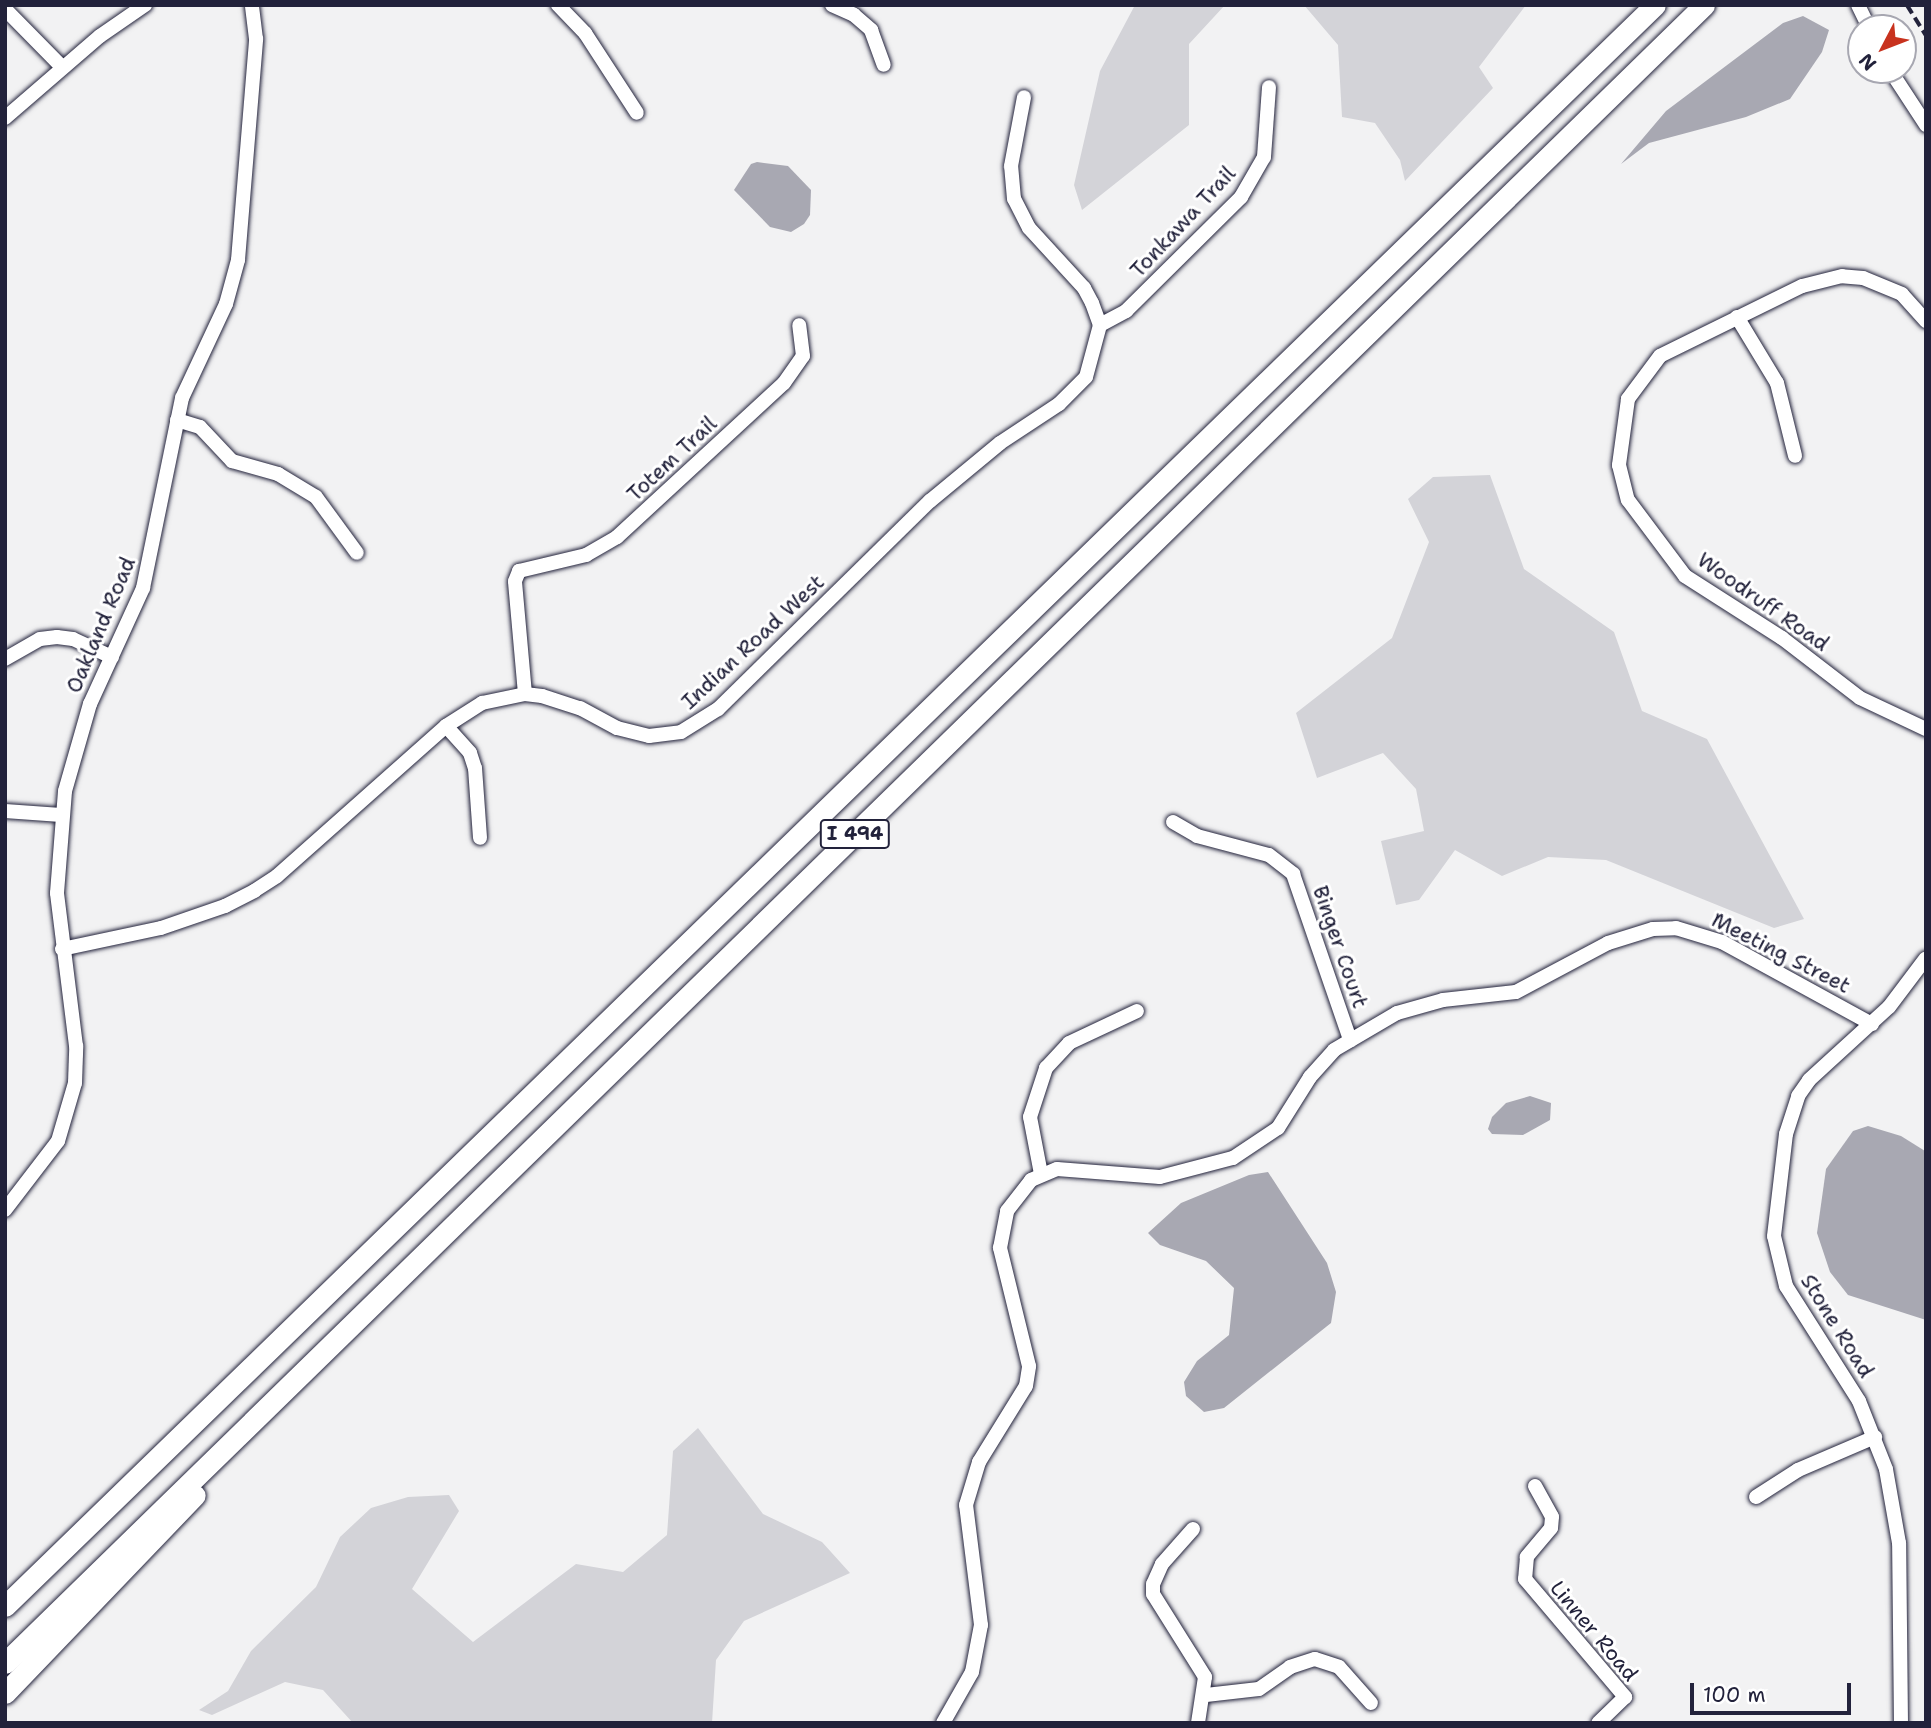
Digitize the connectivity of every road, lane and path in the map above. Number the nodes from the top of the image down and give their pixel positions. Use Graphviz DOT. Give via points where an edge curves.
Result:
graph roads {
  1 [pos="145,5"];
  2 [pos="252,5"];
  3 [pos="558,5"];
  4 [pos="832,5"];
  5 [pos="1655,5"];
  6 [pos="1704,5"];
  7 [pos="5,9"];
  8 [pos="884,65"];
  9 [pos="62,67"];
  10 [pos="1899,84"];
  11 [pos="1269,87"];
  12 [pos="1024,97"];
  13 [pos="637,113"];
  14 [pos="5,118"];
  15 [pos="1926,125"];
  16 [pos="1737,317"];
  17 [pos="1926,321"];
  18 [pos="799,325"];
  19 [pos="1100,325"];
  20 [pos="177,420"];
  21 [pos="1795,456"];
  22 [pos="357,553"];
  23 [pos="112,657"];
  24 [pos="5,659"];
  25 [pos="525,694"];
  26 [pos="446,726"];
  27 [pos="1926,729"];
  28 [pos="5,811"];
  29 [pos="61,815"];
  30 [pos="1173,822"];
  31 [pos="480,838"];
  32 [pos="62,949"];
  33 [pos="1926,958"];
  34 [pos="1137,1011"];
  35 [pos="1872,1024"];
  36 [pos="1350,1040"];
  37 [pos="1041,1174"];
  38 [pos="5,1210"];
  39 [pos="1875,1437"];
  40 [pos="239,1439"];
  41 [pos="1535,1486"];
  42 [pos="1756,1497"];
  43 [pos="1193,1529"];
  44 [pos="74,1539"];
  45 [pos="5,1596"];
  46 [pos="5,1606"];
  47 [pos="5,1663"];
  48 [pos="5,1693"];
  49 [pos="1206,1695"];
  50 [pos="1371,1703"];
  51 [pos="943,1723"];
  52 [pos="1198,1723"];
  53 [pos="1598,1723"];
  54 [pos="1900,1723"];
  1 -- 9 [label="street"];
  2 -- 20 [label="street, Oakland Road" via="256,39 238,260 226,304 194,370"];
  3 -- 13 [label="street" via="585,33"];
  4 -- 8 [label="street" via="871,30"];
  5 -- 44 [label="highway, I 494"];
  6 -- 40 [label="highway, I 494"];
  7 -- 9 [label="street"];
  9 -- 14 [label="street"];
  10 -- 15 [label="street"];
  11 -- 19 [label="street, Tonkawa Trail" via="1264,157 1241,197 1126,311"];
  12 -- 19 [label="street" via="1011,166 1014,199 1029,228 1084,288"];
  16 -- 17 [label="street, Woodruff Road" via="1802,286 1842,276 1883,284 1902,294"];
  16 -- 21 [label="street" via="1777,383"];
  16 -- 27 [label="street, Woodruff Road" via="1660,355 1636,383 1623,416 1619,465 1628,500 1666,556 1707,594 1766,627 1868,703"];
  18 -- 25 [label="street, Totem Trail" via="803,356 784,383 617,537 586,555 519,571 515,581"];
  19 -- 25 [label="street, Indian Road West" via="1094,361 1075,391 964,471 698,725 666,735 633,733 562,701"];
  20 -- 22 [label="street" via="200,427 232,461 278,474 306,490 332,516"];
  20 -- 23 [label="street, Oakland Road" via="153,558"];
  23 -- 24 [label="street" via="73,639 57,637 40,639"];
  23 -- 29 [label="street, Oakland Road" via="80,733"];
  25 -- 26 [label="street, Indian Road West" via="482,703"];
  26 -- 31 [label="street" via="470,753 475,768"];
  26 -- 32 [label="street, Indian Road West" via="277,876 254,891 161,928"];
  28 -- 29 [label="street"];
  29 -- 32 [label="street, Oakland Road" via="57,893"];
  30 -- 36 [label="street, Binger Court" via="1197,836 1269,855 1293,874"];
  32 -- 38 [label="street, Oakland Road" via="76,1046 72,1094 58,1141"];
  33 -- 35 [label="street, Stone Road" via="1908,986"];
  34 -- 37 [label="street" via="1069,1043 1046,1068 1030,1117"];
  35 -- 36 [label="street, Meeting Street" via="1722,942 1676,928 1653,929 1608,943 1516,992 1419,1005"];
  35 -- 39 [label="street, Stone Road" via="1809,1080 1790,1114 1774,1236 1786,1286 1858,1401"];
  36 -- 37 [label="street, Meeting Street" via="1321,1063 1278,1128 1233,1158 1160,1177 1057,1169"];
  37 -- 51 [label="street" via="1017,1194 1001,1229 1004,1268 1030,1366 1026,1386 979,1462 966,1505 981,1625 972,1672"];
  39 -- 42 [label="street" via="1798,1470"];
  39 -- 54 [label="street, Stone Road" via="1886,1469 1899,1543"];
  40 -- 47 [label="highway, I 494"];
  40 -- 48 [label="highway" via="186,1508"];
  41 -- 53 [label="street, Linner Road" via="1552,1517 1551,1528 1527,1558 1525,1580 1626,1696"];
  43 -- 49 [label="street" via="1162,1564 1153,1584 1159,1603 1200,1663"];
  44 -- 45 [label="highway"];
  44 -- 46 [label="highway, I 494"];
  49 -- 50 [label="street" via="1259,1689 1290,1667 1315,1658 1339,1667"];
  49 -- 52 [label="street"];
}
